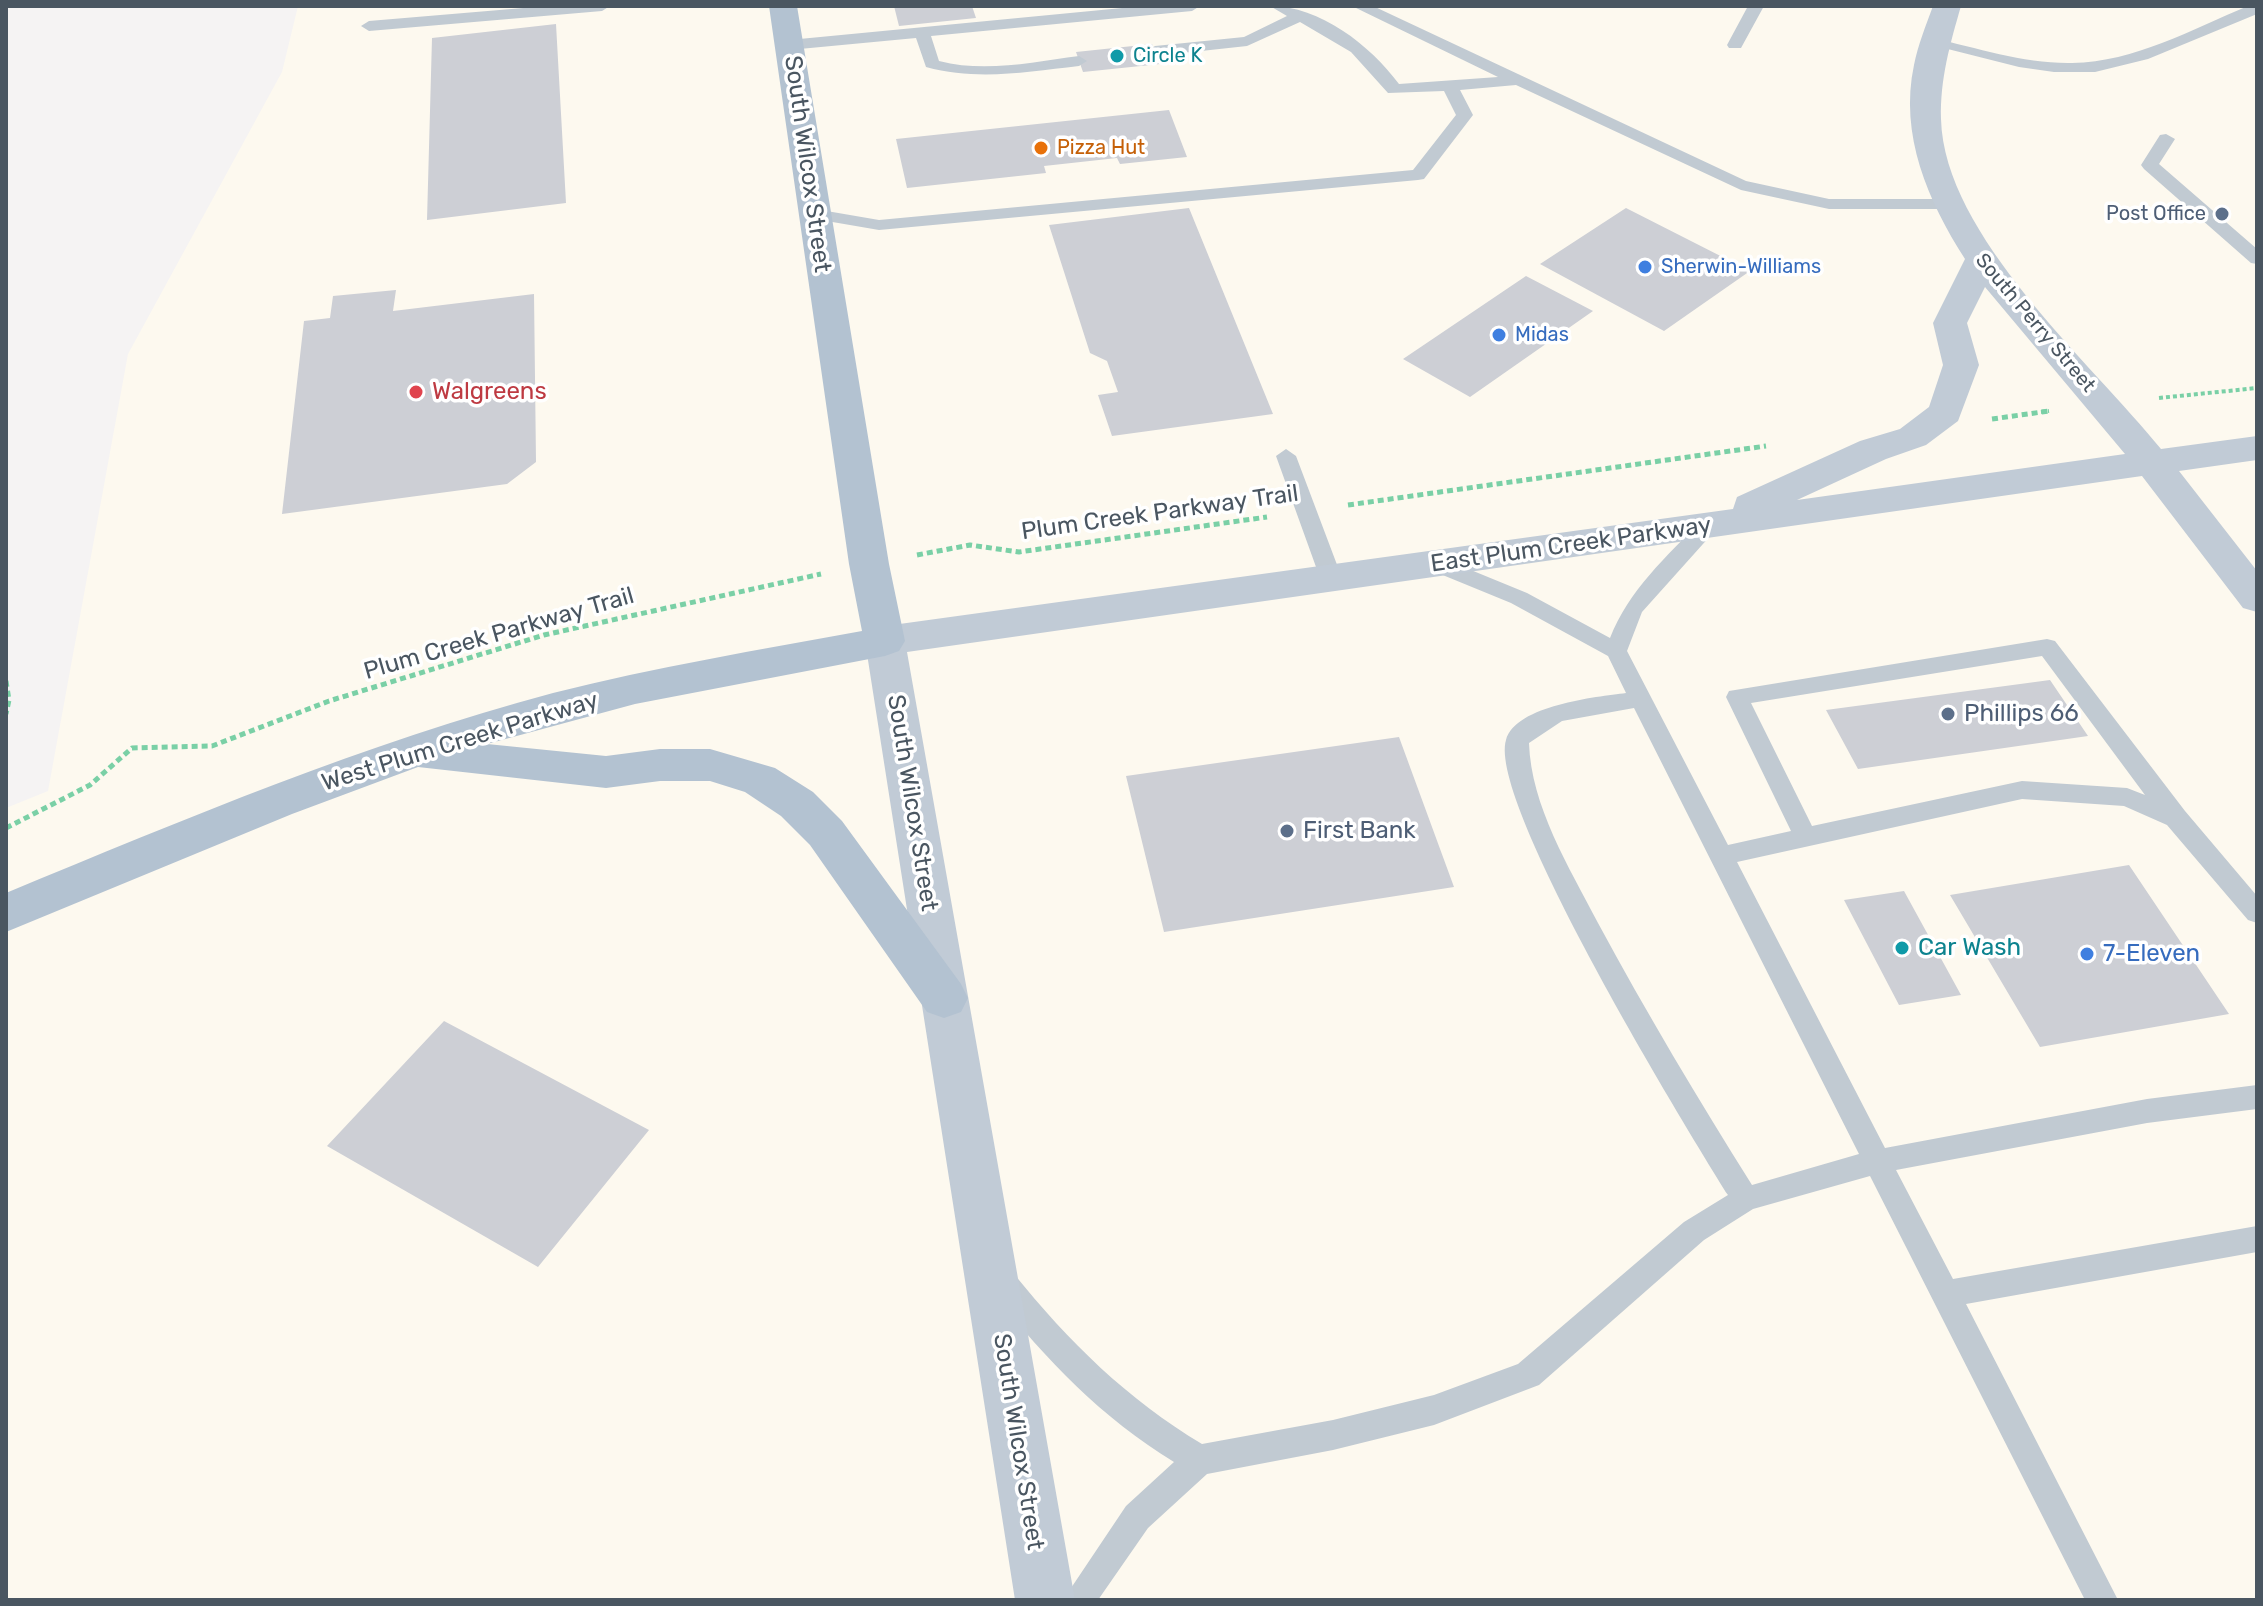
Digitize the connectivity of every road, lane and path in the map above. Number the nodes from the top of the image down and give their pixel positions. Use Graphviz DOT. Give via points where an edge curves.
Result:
graph roads {
  1 [pos="602,6"];
  2 [pos="783,6"];
  3 [pos="1009,6"];
  4 [pos="1192,6"];
  5 [pos="1278,6"];
  6 [pos="1756,6"];
  7 [pos="1947,6"];
  8 [pos="1364,7"];
  9 [pos="2257,8"];
  10 [pos="1300,16"];
  11 [pos="1015,23"];
  12 [pos="369,26"];
  13 [pos="922,32"];
  14 [pos="1932,43"];
  15 [pos="789,45"];
  16 [pos="1735,45"];
  17 [pos="1155,51"];
  18 [pos="1079,61"];
  19 [pos="1516,81"];
  20 [pos="1450,86"];
  21 [pos="2166,139"];
  22 [pos="1947,204"];
  23 [pos="815,214"];
  24 [pos="2257,259"];
  25 [pos="1980,261"];
  26 [pos="2257,388"];
  27 [pos="2103,404"];
  28 [pos="1945,413"];
  29 [pos="1779,444"];
  30 [pos="2257,448"];
  31 [pos="1286,456"];
  32 [pos="2150,463"];
  33 [pos="1305,512"];
  34 [pos="1709,525"];
  35 [pos="869,564"];
  36 [pos="1436,564"];
  37 [pos="1331,578"];
  38 [pos="2257,598"];
  39 [pos="885,641"];
  40 [pos="1616,651"];
  41 [pos="6,681"];
  42 [pos="1640,699"];
  43 [pos="6,714"];
  44 [pos="411,752"];
  45 [pos="2176,818"];
  46 [pos="6,828"];
  47 [pos="1806,838"];
  48 [pos="1721,856"];
  49 [pos="6,913"];
  50 [pos="2257,913"];
  51 [pos="944,998"];
  52 [pos="2257,1097"];
  53 [pos="1875,1162"];
  54 [pos="1746,1199"];
  55 [pos="2257,1239"];
  56 [pos="989,1263"];
  57 [pos="1947,1294"];
  58 [pos="1199,1460"];
  59 [pos="1045,1600"];
  60 [pos="1079,1600"];
  61 [pos="2102,1600"];
  1 -- 12 [label="lane"];
  2 -- 15 [label="main road, South Wilcox Street"];
  3 -- 11 [label="lane"];
  4 -- 11 [label="lane"];
  5 -- 10 [label="lane"];
  6 -- 16 [label="lane"];
  7 -- 14 [label="main road, South Perry Street"];
  8 -- 19 [label="lane"];
  9 -- 14 [label="lane" via="2105,65 2036,64"];
  10 -- 17 [label="lane" via="1247,41"];
  10 -- 20 [label="lane" via="1356,44 1394,89"];
  11 -- 13 [label="lane"];
  13 -- 15 [label="lane"];
  13 -- 18 [label="lane" via="932,64 953,71"];
  14 -- 22 [label="main road, South Perry Street" via="1926,125 1929,152"];
  15 -- 23 [label="main road, South Wilcox Street"];
  19 -- 20 [label="lane"];
  19 -- 22 [label="lane" via="1703,169 1777,195 1829,204"];
  20 -- 23 [label="lane" via="1465,115 1418,175 879,225"];
  21 -- 24 [label="lane" via="2150,165"];
  22 -- 25 [label="main road, South Perry Street"];
  23 -- 35 [label="main road, South Wilcox Street"];
  25 -- 27 [label="main road, South Perry Street"];
  25 -- 28 [label="main road" via="1950,323 1961,365"];
  26 -- 27 [label="path"];
  27 -- 28 [label="path" via="1972,422"];
  27 -- 32 [label="main road, South Perry Street"];
  28 -- 34 [label="main road" via="1913,437"];
  29 -- 33 [label="path, Plum Creek Parkway Trail"];
  30 -- 32 [label="main road, East Plum Creek Parkway"];
  31 -- 33 [label="lane"];
  32 -- 34 [label="main road, East Plum Creek Parkway"];
  32 -- 38 [label="main road, South Perry Street"];
  33 -- 35 [label="path, Plum Creek Parkway Trail" via="1019,552 970,545"];
  33 -- 37 [label="lane"];
  34 -- 36 [label="main road, East Plum Creek Parkway"];
  34 -- 40 [label="lane" via="1632,610"];
  35 -- 39 [label="main road, South Wilcox Street"];
  35 -- 46 [label="path, Plum Creek Parkway Trail" via="544,635 329,701 212,746 132,748 110,773 74,796"];
  36 -- 37 [label="main road, East Plum Creek Parkway"];
  36 -- 40 [label="lane" via="1519,598"];
  37 -- 39 [label="main road, East Plum Creek Parkway"];
  39 -- 44 [label="main road, West Plum Creek Parkway" via="670,681"];
  39 -- 51 [label="main road, South Wilcox Street"];
  40 -- 42 [label="lane"];
  41 -- 43 [label="path"];
  42 -- 48 [label="lane"];
  42 -- 54 [label="lane" via="1558,713 1517,741 1513,759 1550,854 1666,1072"];
  44 -- 49 [label="main road, West Plum Creek Parkway"];
  44 -- 51 [label="main road" via="606,772 710,765 760,780 797,804 826,833"];
  45 -- 47 [label="lane" via="2127,797 2022,790"];
  45 -- 47 [label="lane" via="2047,647 1737,697"];
  45 -- 50 [label="lane"];
  47 -- 48 [label="lane"];
  48 -- 53 [label="lane"];
  51 -- 56 [label="main road, South Wilcox Street"];
  52 -- 53 [label="lane" via="2147,1111"];
  53 -- 54 [label="lane"];
  53 -- 57 [label="lane"];
  54 -- 58 [label="lane" via="1694,1231 1528,1375 1434,1410"];
  55 -- 57 [label="lane"];
  56 -- 58 [label="lane" via="1056,1350 1100,1394"];
  56 -- 59 [label="main road, South Wilcox Street"];
  57 -- 61 [label="lane"];
  58 -- 60 [label="lane" via="1137,1517"];
}
